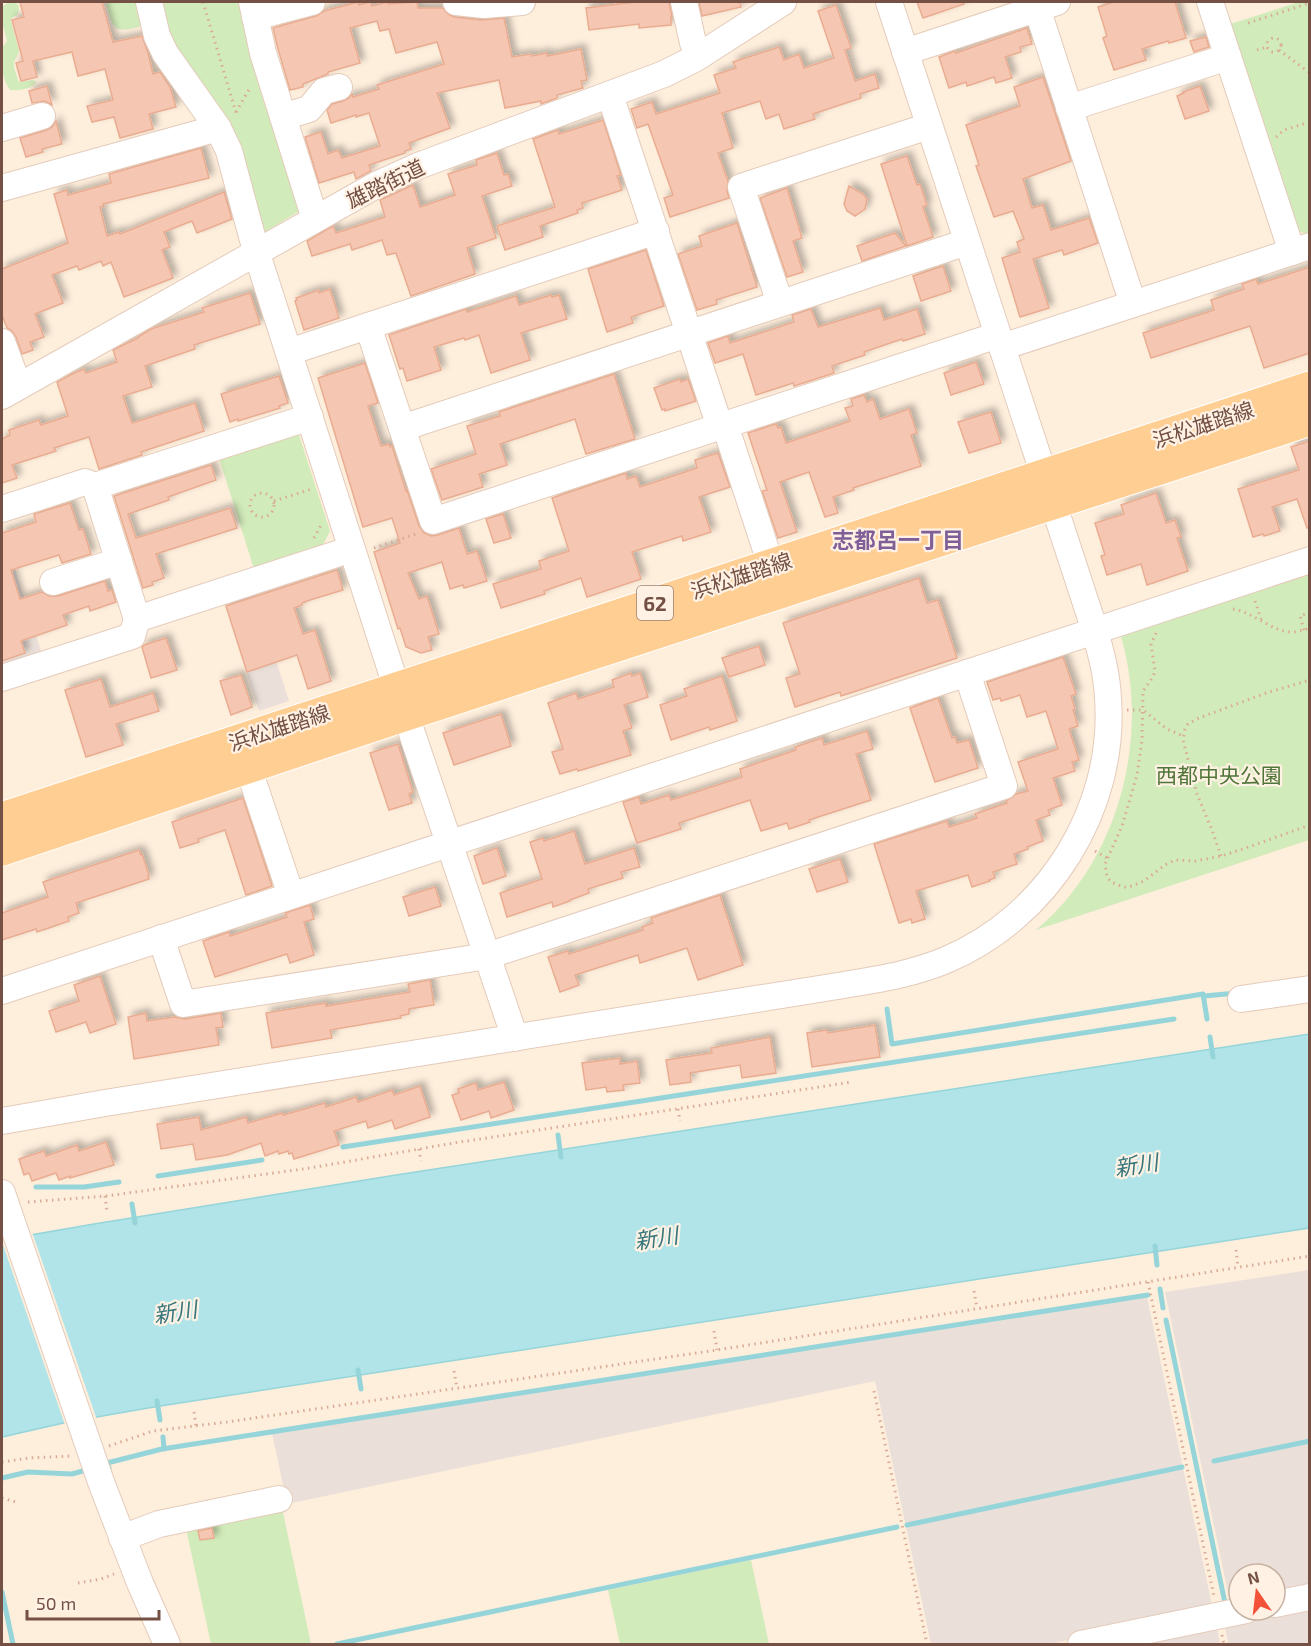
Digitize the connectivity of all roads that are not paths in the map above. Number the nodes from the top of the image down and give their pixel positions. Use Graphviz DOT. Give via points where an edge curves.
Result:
graph roads {
  1 [pos="149,2"];
  2 [pos="312,2"];
  3 [pos="456,2"];
  4 [pos="516,2"];
  5 [pos="684,2"];
  6 [pos="783,2"];
  7 [pos="889,2"];
  8 [pos="1210,2"];
  9 [pos="1047,5"];
  10 [pos="253,9"];
  11 [pos="905,52"];
  12 [pos="701,55"];
  13 [pos="1228,57"];
  14 [pos="339,87"];
  15 [pos="610,95"];
  16 [pos="1070,108"];
  17 [pos="42,116"];
  18 [pos="283,117"];
  19 [pos="929,126"];
  20 [pos="2,128"];
  21 [pos="218,128"];
  22 [pos="2,187"];
  23 [pos="315,219"];
  24 [pos="656,231"];
  25 [pos="967,242"];
  26 [pos="1300,249"];
  27 [pos="256,251"];
  28 [pos="780,303"];
  29 [pos="1133,304"];
  30 [pos="368,326"];
  31 [pos="689,333"];
  32 [pos="1000,341"];
  33 [pos="2,342"];
  34 [pos="289,352"];
  35 [pos="1310,388"];
  36 [pos="11,390"];
  37 [pos="310,417"];
  38 [pos="1310,419"];
  39 [pos="723,426"];
  40 [pos="402,428"];
  41 [pos="95,486"];
  42 [pos="1048,489"];
  43 [pos="2,509"];
  44 [pos="359,550"];
  45 [pos="1310,560"];
  46 [pos="119,561"];
  47 [pos="771,565"];
  48 [pos="53,582"];
  49 [pos="137,618"];
  50 [pos="1095,631"];
  51 [pos="967,673"];
  52 [pos="2,678"];
  53 [pos="401,701"];
  54 [pos="248,767"];
  55 [pos="2,819"];
  56 [pos="449,843"];
  57 [pos="2,849"];
  58 [pos="291,895"];
  59 [pos="161,938"];
  60 [pos="487,956"];
  61 [pos="1310,989"];
  62 [pos="2,991"];
  63 [pos="1241,999"];
  64 [pos="515,1038"];
  65 [pos="2,1121"];
  66 [pos="5,1205"];
  67 [pos="279,1499"];
  68 [pos="122,1538"];
  69 [pos="1310,1597"];
  70 [pos="1287,1602"];
  71 [pos="1227,1614"];
  72 [pos="167,1644"];
  73 [pos="1082,1644"];
  1 -- 21 [label="street" via="165,53"];
  2 -- 10 [label="street"];
  3 -- 4 [label="street"];
  5 -- 12 [label="street" via="693,43"];
  6 -- 12 [label="street, 雄踏街道"];
  7 -- 11 [label="street"];
  8 -- 13 [label="street"];
  9 -- 11 [label="street"];
  9 -- 16 [label="street"];
  10 -- 18 [label="street"];
  11 -- 19 [label="street"];
  12 -- 15 [label="street, 雄踏街道"];
  13 -- 16 [label="street"];
  13 -- 26 [label="street"];
  14 -- 18 [label="street" via="324,91 309,109"];
  15 -- 23 [label="street, 雄踏街道" via="418,166"];
  15 -- 24 [label="street"];
  16 -- 29 [label="street"];
  17 -- 20 [label="street"];
  18 -- 23 [label="street"];
  19 -- 25 [label="street"];
  19 -- 28 [label="street" via="741,188"];
  21 -- 22 [label="street"];
  21 -- 27 [label="street" via="229,151"];
  23 -- 27 [label="street, 雄踏街道"];
  24 -- 30 [label="street"];
  24 -- 31 [label="street"];
  25 -- 28 [label="street"];
  25 -- 32 [label="street"];
  26 -- 29 [label="street"];
  27 -- 34 [label="street"];
  27 -- 36 [label="street, 雄踏街道"];
  28 -- 31 [label="street"];
  29 -- 32 [label="street"];
  30 -- 34 [label="street"];
  30 -- 40 [label="street"];
  31 -- 39 [label="street"];
  31 -- 40 [label="street"];
  32 -- 39 [label="street"];
  32 -- 42 [label="street"];
  33 -- 36 [label="street" via="14,374"];
  34 -- 37 [label="street"];
  35 -- 42 [label="main road, 浜松雄踏線 / 62"];
  37 -- 41 [label="street"];
  37 -- 44 [label="street"];
  38 -- 42 [label="main road, 浜松雄踏線 / 62"];
  39 -- 40 [label="street" via="433,521"];
  39 -- 47 [label="street"];
  41 -- 43 [label="street" via="85,482"];
  41 -- 46 [label="street"];
  42 -- 47 [label="main road, 浜松雄踏線 / 62"];
  42 -- 50 [label="street"];
  42 -- 53 [label="main road, 浜松雄踏線 / 62"];
  44 -- 49 [label="street"];
  44 -- 53 [label="street"];
  45 -- 50 [label="street"];
  46 -- 48 [label="street"];
  46 -- 49 [label="street"];
  47 -- 53 [label="main road, 浜松雄踏線 / 62"];
  49 -- 52 [label="street" via="132,636"];
  50 -- 51 [label="street"];
  50 -- 64 [label="street" via="1106,676 1109,722 1094,802 1081,834 1056,874 1008,924 946,960 894,976"];
  51 -- 56 [label="street"];
  51 -- 60 [label="street" via="1004,786"];
  53 -- 54 [label="main road, 浜松雄踏線 / 62"];
  53 -- 55 [label="main road, 浜松雄踏線 / 62"];
  53 -- 56 [label="street"];
  54 -- 57 [label="main road, 浜松雄踏線 / 62"];
  54 -- 58 [label="street"];
  56 -- 58 [label="street"];
  56 -- 60 [label="street"];
  58 -- 59 [label="street"];
  59 -- 60 [label="street" via="183,1004"];
  59 -- 62 [label="street"];
  60 -- 64 [label="street"];
  61 -- 63 [label="street"];
  64 -- 65 [label="street"];
  66 -- 68 [label="street"];
  67 -- 68 [label="street" via="159,1524"];
  68 -- 72 [label="street"];
  69 -- 70 [label="street"];
  71 -- 73 [label="street"];
}
